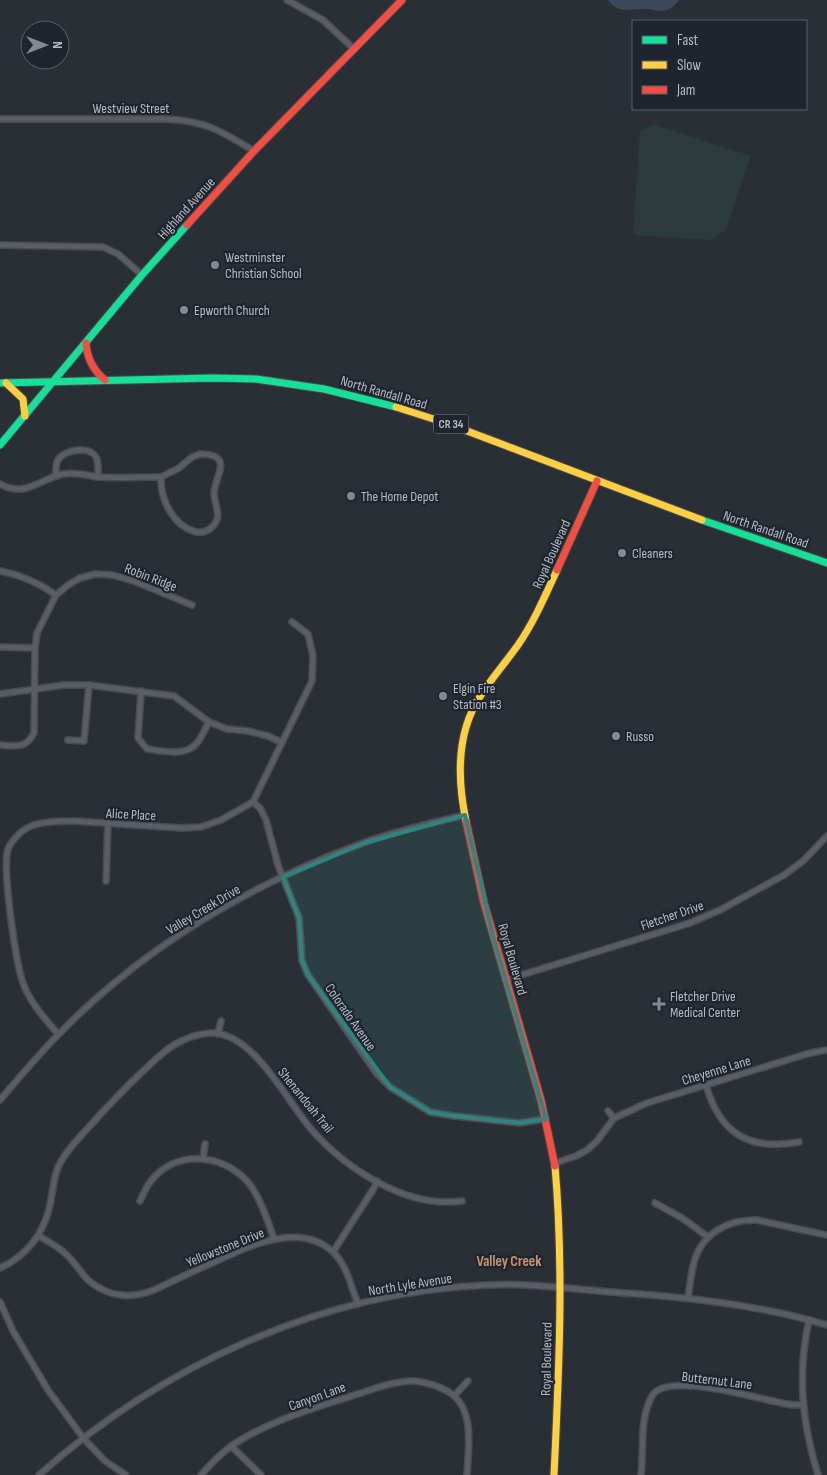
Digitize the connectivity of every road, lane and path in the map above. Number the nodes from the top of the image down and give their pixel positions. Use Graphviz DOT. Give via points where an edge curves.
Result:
graph roads {
  1 [pos="287,0"];
  2 [pos="402,0"];
  3 [pos="354,49"];
  4 [pos="0,119"];
  5 [pos="254,151"];
  6 [pos="0,245"];
  7 [pos="142,274"];
  8 [pos="86,343"];
  9 [pos="104,380"];
  10 [pos="54,381"];
  11 [pos="3,383"];
  12 [pos="25,416"];
  13 [pos="0,445"];
  14 [pos="56,476"];
  15 [pos="98,476"];
  16 [pos="160,477"];
  17 [pos="597,481"];
  18 [pos="0,484"];
  19 [pos="827,562"];
  20 [pos="0,571"];
  21 [pos="56,595"];
  22 [pos="192,606"];
  23 [pos="292,622"];
  24 [pos="0,647"];
  25 [pos="35,648"];
  26 [pos="89,685"];
  27 [pos="35,689"];
  28 [pos="141,691"];
  29 [pos="0,694"];
  30 [pos="209,722"];
  31 [pos="68,740"];
  32 [pos="281,742"];
  33 [pos="0,745"];
  34 [pos="253,802"];
  35 [pos="465,815"];
  36 [pos="108,824"];
  37 [pos="827,836"];
  38 [pos="283,877"];
  39 [pos="106,881"];
  40 [pos="505,980"];
  41 [pos="221,1021"];
  42 [pos="58,1034"];
  43 [pos="218,1034"];
  44 [pos="827,1050"];
  45 [pos="706,1085"];
  46 [pos="0,1100"];
  47 [pos="608,1111"];
  48 [pos="614,1118"];
  49 [pos="546,1119"];
  50 [pos="799,1142"];
  51 [pos="205,1144"];
  52 [pos="203,1158"];
  53 [pos="556,1163"];
  54 [pos="377,1181"];
  55 [pos="462,1201"];
  56 [pos="140,1202"];
  57 [pos="655,1203"];
  58 [pos="827,1235"];
  59 [pos="39,1236"];
  60 [pos="708,1237"];
  61 [pos="274,1239"];
  62 [pos="333,1252"];
  63 [pos="0,1268"];
  64 [pos="560,1286"];
  65 [pos="688,1297"];
  66 [pos="0,1302"];
  67 [pos="358,1304"];
  68 [pos="809,1320"];
  69 [pos="827,1325"];
  70 [pos="468,1381"];
  71 [pos="454,1396"];
  72 [pos="803,1405"];
  73 [pos="84,1439"];
  74 [pos="232,1446"];
  75 [pos="39,1475"];
  76 [pos="126,1475"];
  77 [pos="200,1475"];
  78 [pos="261,1475"];
  79 [pos="467,1475"];
  80 [pos="554,1475"];
  81 [pos="641,1475"];
  82 [pos="818,1475"];
  1 -- 3 [label="street" via="323,20"];
  2 -- 3 [label="main road, Highland Avenue"];
  3 -- 5 [label="main road, Highland Avenue"];
  4 -- 5 [label="street, Westview Street" via="190,121 219,130"];
  5 -- 7 [label="main road, Highland Avenue"];
  6 -- 7 [label="street" via="103,247 118,254"];
  7 -- 8 [label="main road, Highland Avenue"];
  8 -- 9 [label="main road" via="86,355 94,371"];
  8 -- 10 [label="main road, Highland Avenue"];
  9 -- 10 [label="main road, North Randall Road / CR 34"];
  9 -- 17 [label="main road, North Randall Road / CR 34" via="256,379 324,389 446,423"];
  10 -- 11 [label="main road, North Randall Road / CR 34"];
  10 -- 12 [label="main road, Highland Avenue"];
  11 -- 12 [label="main road" via="23,399"];
  12 -- 13 [label="main road, Highland Avenue"];
  14 -- 15 [label="street" via="75,473"];
  14 -- 15 [label="street" via="56,465 62,455 85,451 96,457"];
  14 -- 18 [label="street" via="23,490"];
  15 -- 16 [label="street"];
  16 -- 16 [label="street" via="195,455 208,455 218,460 221,469 214,497 218,518 212,528 197,532 177,522 164,499"];
  17 -- 19 [label="main road, North Randall Road / CR 34"];
  17 -- 35 [label="main road, Royal Boulevard" via="540,608 519,644 480,696 468,721 459,767"];
  20 -- 21 [label="street" via="30,580"];
  21 -- 22 [label="street, Robin Ridge" via="80,578 112,575"];
  21 -- 25 [label="street, Robin Ridge" via="37,633"];
  23 -- 32 [label="street" via="308,634 313,656 312,681"];
  24 -- 25 [label="street"];
  25 -- 27 [label="street, Robin Ridge"];
  26 -- 27 [label="street"];
  26 -- 28 [label="street"];
  26 -- 31 [label="street" via="84,741"];
  27 -- 29 [label="street"];
  27 -- 33 [label="street, Robin Ridge" via="31,740 20,746"];
  28 -- 30 [label="street" via="174,696"];
  28 -- 30 [label="street" via="138,738 147,749 188,750 196,744"];
  30 -- 32 [label="street" via="227,730 248,731"];
  32 -- 34 [label="street"];
  34 -- 36 [label="street, Alice Place" via="202,827"];
  34 -- 38 [label="street, Colorado Avenue" via="266,820"];
  35 -- 38 [label="street, Valley Creek Drive" via="364,843"];
  35 -- 40 [label="main road, Royal Boulevard" via="484,904"];
  36 -- 39 [label="street"];
  36 -- 42 [label="street, Alice Place" via="56,822 33,825 20,833 8,850 8,892 19,972 31,1000"];
  37 -- 40 [label="street, Fletcher Drive" via="784,875 722,909 690,923"];
  38 -- 42 [label="street, Valley Creek Drive" via="236,900 178,935 105,991"];
  38 -- 49 [label="street, Colorado Avenue" via="299,918 302,961 308,975 377,1074 390,1087 430,1112 519,1123"];
  40 -- 49 [label="main road, Royal Boulevard"];
  41 -- 43 [label="street"];
  42 -- 46 [label="street, Valley Creek Drive"];
  43 -- 54 [label="street, Shenandoah Trail" via="256,1055 311,1129 347,1163"];
  43 -- 59 [label="street" via="192,1037 172,1046 130,1084 74,1143 55,1174 48,1212"];
  44 -- 45 [label="street, Cheyenne Lane"];
  45 -- 48 [label="street, Cheyenne Lane" via="647,1103"];
  45 -- 50 [label="street" via="717,1113 735,1132 750,1141 769,1145"];
  47 -- 48 [label="street"];
  48 -- 53 [label="street, Cheyenne Lane" via="587,1150"];
  49 -- 53 [label="main road, Royal Boulevard"];
  51 -- 52 [label="street"];
  52 -- 56 [label="street" via="170,1165 151,1180"];
  52 -- 61 [label="street" via="231,1168 247,1180"];
  53 -- 64 [label="main road, Royal Boulevard"];
  54 -- 55 [label="street, Shenandoah Trail" via="419,1198 439,1202"];
  54 -- 62 [label="street"];
  57 -- 60 [label="street"];
  58 -- 60 [label="street" via="748,1220 730,1223"];
  59 -- 61 [label="street, Yellowstone Drive" via="57,1246 88,1280 100,1288 114,1294 136,1296 243,1249"];
  59 -- 63 [label="street" via="18,1257"];
  60 -- 65 [label="street" via="696,1256"];
  61 -- 62 [label="street, Yellowstone Drive" via="302,1238"];
  62 -- 67 [label="street" via="347,1275"];
  64 -- 65 [label="street, North Lyle Avenue"];
  64 -- 67 [label="street, North Lyle Avenue" via="512,1284 448,1288"];
  64 -- 80 [label="main road, Royal Boulevard"];
  65 -- 68 [label="street, North Lyle Avenue" via="740,1304"];
  66 -- 73 [label="street" via="48,1390"];
  67 -- 73 [label="street, North Lyle Avenue" via="271,1332 187,1371 150,1391"];
  68 -- 69 [label="street, North Lyle Avenue"];
  68 -- 72 [label="street"];
  70 -- 71 [label="street"];
  71 -- 74 [label="street, Canyon Lane" via="424,1382 400,1382 293,1416"];
  71 -- 79 [label="street" via="461,1405 468,1426"];
  72 -- 81 [label="street, Butternut Lane" via="788,1405 704,1387 662,1387 653,1395 644,1418"];
  72 -- 82 [label="street"];
  73 -- 75 [label="street, North Lyle Avenue"];
  73 -- 76 [label="street"];
  74 -- 77 [label="street, Canyon Lane"];
  74 -- 78 [label="street"];
}
